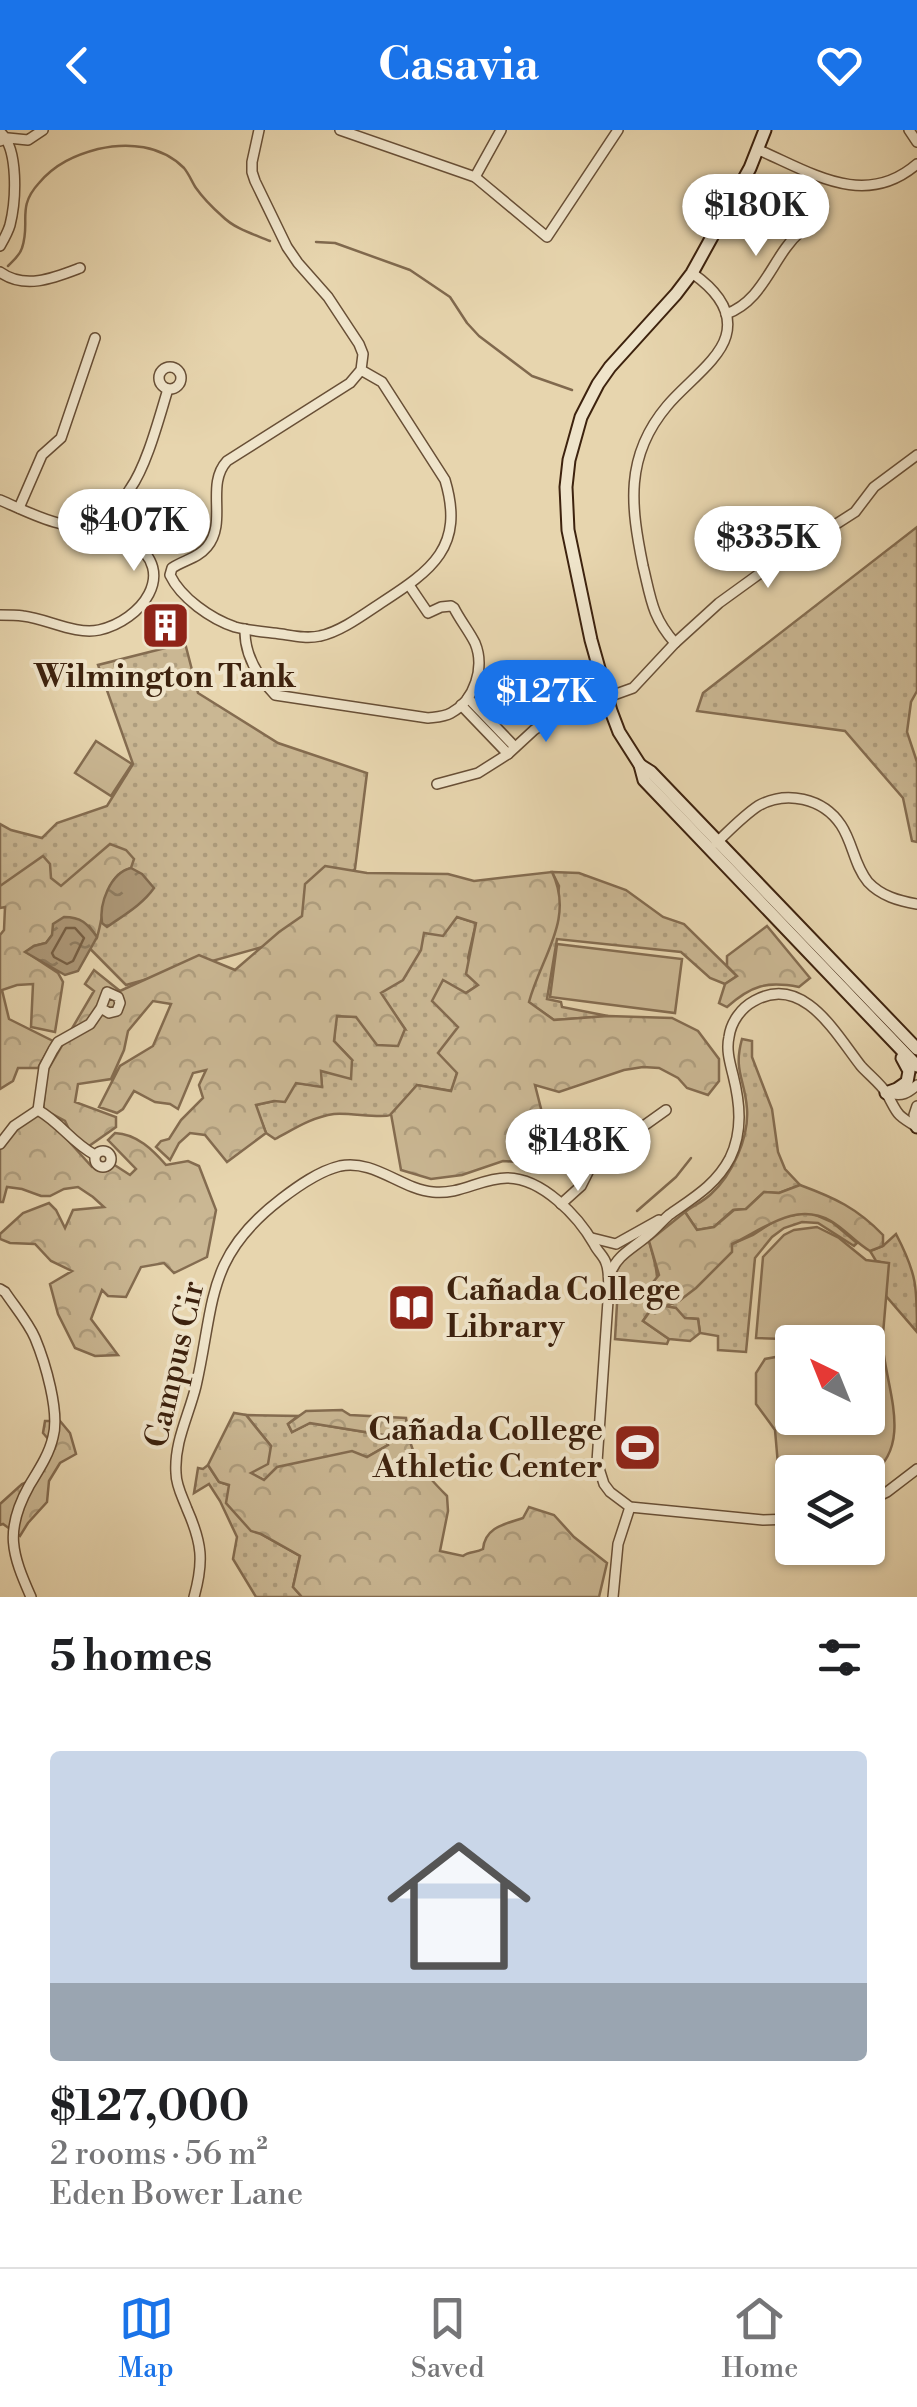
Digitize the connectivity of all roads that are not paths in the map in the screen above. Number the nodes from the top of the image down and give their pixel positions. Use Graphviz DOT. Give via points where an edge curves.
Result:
graph roads {
  1 [pos="43,130"];
  2 [pos="259,130"];
  3 [pos="340,130"];
  4 [pos="502,130"];
  5 [pos="618,130"];
  6 [pos="765,130"];
  7 [pos="909,130"];
  8 [pos="373,135"];
  9 [pos="2,137"];
  10 [pos="917,142"];
  11 [pos="759,150"];
  12 [pos="917,164"];
  13 [pos="475,177"];
  14 [pos="801,232"];
  15 [pos="0,246"];
  16 [pos="80,268"];
  17 [pos="0,272"];
  18 [pos="692,273"];
  19 [pos="726,314"];
  20 [pos="96,338"];
  21 [pos="361,370"];
  22 [pos="168,389"];
  23 [pos="917,454"];
  24 [pos="0,500"];
  25 [pos="18,508"];
  26 [pos="733,512"];
  27 [pos="104,531"];
  28 [pos="766,569"];
  29 [pos="409,586"];
  30 [pos="0,615"];
  31 [pos="246,629"];
  32 [pos="674,644"];
  33 [pos="606,699"];
  34 [pos="464,702"];
  35 [pos="511,751"];
  36 [pos="640,765"];
  37 [pos="437,784"];
  38 [pos="716,842"];
  39 [pos="917,904"];
  40 [pos="101,1008"];
  41 [pos="886,1034"];
  42 [pos="917,1049"];
  43 [pos="917,1066"];
  44 [pos="917,1084"];
  45 [pos="886,1092"];
  46 [pos="917,1106"];
  47 [pos="38,1110"];
  48 [pos="666,1110"];
  49 [pos="917,1127"];
  50 [pos="0,1144"];
  51 [pos="95,1155"];
  52 [pos="561,1204"];
  53 [pos="666,1217"];
  54 [pos="592,1238"];
  55 [pos="608,1282"];
  56 [pos="0,1289"];
  57 [pos="917,1469"];
  58 [pos="885,1492"];
  59 [pos="630,1506"];
  60 [pos="775,1519"];
  61 [pos="32,1597"];
  62 [pos="194,1597"];
  63 [pos="613,1597"];
  1 -- 9 [label="street" via="28,140"];
  2 -- 21 [label="street" via="255,181 287,247 359,344"];
  3 -- 8 [label="street"];
  4 -- 13 [label="street"];
  5 -- 13 [label="street" via="547,237"];
  6 -- 11 [label="main road"];
  7 -- 10 [label="street"];
  8 -- 13 [label="street"];
  9 -- 15 [label="street" via="14,166 14,194"];
  11 -- 12 [label="street" via="861,188 904,176"];
  11 -- 18 [label="main road"];
  14 -- 19 [label="street" via="750,301"];
  16 -- 17 [label="street" via="32,282"];
  18 -- 19 [label="street" via="721,300"];
  18 -- 33 [label="main road" via="598,384 569,460 568,530"];
  19 -- 32 [label="street" via="727,334 718,352 665,408 636,470 634,520 652,609"];
  20 -- 25 [label="street" via="62,438 42,455"];
  21 -- 29 [label="street" via="388,390 450,496 446,546"];
  21 -- 31 [label="street" via="222,466 214,537 204,551 172,568 183,594 222,622"];
  22 -- 27 [label="street" via="131,487"];
  23 -- 28 [label="street" via="874,487 855,512"];
  24 -- 25 [label="street"];
  25 -- 27 [label="street"];
  26 -- 28 [label="street"];
  27 -- 30 [label="street" via="132,541 150,561 150,596 137,611 98,630"];
  28 -- 32 [label="street"];
  29 -- 31 [label="street" via="325,636"];
  29 -- 34 [label="street" via="428,613 454,608 474,642 478,674"];
  31 -- 34 [label="street" via="251,663 281,698 428,718 454,712"];
  32 -- 33 [label="street" via="633,688"];
  33 -- 35 [label="street" via="556,716"];
  33 -- 36 [label="main road"];
  34 -- 35 [label="street"];
  35 -- 37 [label="street" via="478,773"];
  36 -- 38 [label="main road"];
  36 -- 41 [label="main road" via="644,780"];
  38 -- 39 [label="street" via="756,807 780,798 808,800 837,819 871,885"];
  38 -- 42 [label="main road"];
  40 -- 47 [label="street" via="53,1050"];
  41 -- 43 [label="main road"];
  41 -- 45 [label="main road" via="910,1071 903,1086"];
  44 -- 45 [label="street" via="899,1096"];
  45 -- 49 [label="street" via="891,1107"];
  45 -- 53 [label="street" via="808,1003 777,994 756,1000 738,1015 729,1037 740,1110 729,1160 707,1188"];
  46 -- 49 [label="street"];
  47 -- 50 [label="street"];
  47 -- 51 [label="street"];
  48 -- 52 [label="street" via="593,1162"];
  52 -- 54 [label="street, Campus Cir"];
  52 -- 62 [label="street, Campus Cir" via="517,1179 437,1193 350,1165 296,1188 253,1223 228,1255 212,1295 176,1455 178,1486 201,1548"];
  53 -- 54 [label="street" via="616,1244"];
  53 -- 55 [label="street" via="620,1256"];
  54 -- 55 [label="street, Campus Cir" via="606,1260"];
  55 -- 59 [label="street" via="598,1470 610,1492"];
  56 -- 61 [label="street" via="34,1337 55,1413 54,1437 16,1523 14,1555"];
  57 -- 58 [label="street"];
  59 -- 60 [label="street"];
  59 -- 63 [label="street"];
}
